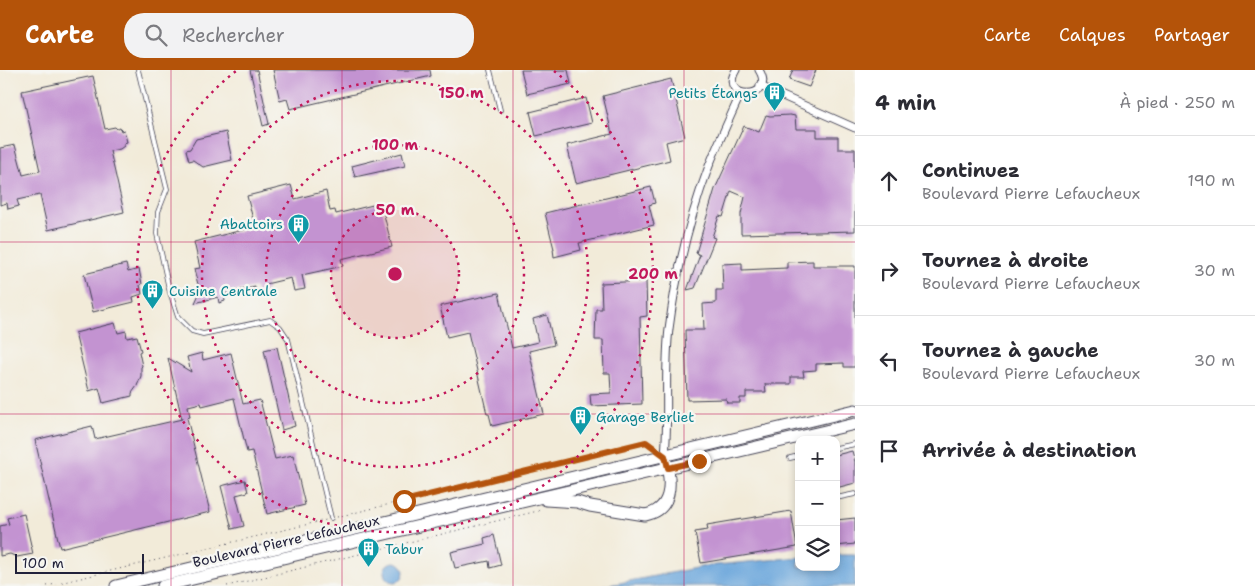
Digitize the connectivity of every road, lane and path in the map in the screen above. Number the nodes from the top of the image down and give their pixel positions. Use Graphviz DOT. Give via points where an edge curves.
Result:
graph roads {
  1 [pos="138,70"];
  2 [pos="490,70"];
  3 [pos="758,70"];
  4 [pos="732,72"];
  5 [pos="760,86"];
  6 [pos="741,93"];
  7 [pos="500,110"];
  8 [pos="855,128"];
  9 [pos="855,410"];
  10 [pos="855,424"];
  11 [pos="855,444"];
  12 [pos="840,447"];
  13 [pos="665,456"];
  14 [pos="795,457"];
  15 [pos="790,458"];
  16 [pos="668,468"];
  17 [pos="855,494"];
  18 [pos="840,497"];
  19 [pos="527,500"];
  20 [pos="542,510"];
  21 [pos="330,518"];
  22 [pos="47,586"];
  23 [pos="116,586"];
  24 [pos="163,586"];
  25 [pos="227,586"];
  1 -- 21 [label="lane" via="166,188 158,212 157,234 178,316 192,330 203,334 270,320 280,327 288,340"];
  2 -- 7 [label="lane"];
  3 -- 5 [label="street" via="762,78"];
  4 -- 6 [label="street" via="732,83"];
  5 -- 6 [label="street" via="752,93"];
  5 -- 8 [label="street"];
  6 -- 13 [label="street" via="706,174 682,255 669,330"];
  9 -- 13 [label="main road, Boulevard Pierre Lefaucheux"];
  10 -- 16 [label="main road, Boulevard Pierre Lefaucheux"];
  11 -- 12 [label="lane"];
  13 -- 16 [label="main road"];
  13 -- 21 [label="path, Boulevard Pierre Lefaucheux" via="646,442"];
  13 -- 23 [label="main road, Boulevard Pierre Lefaucheux"];
  14 -- 15 [label="lane"];
  16 -- 19 [label="main road, Boulevard Pierre Lefaucheux"];
  16 -- 19 [label="main road" via="668,496 663,507 652,514 563,500"];
  17 -- 18 [label="lane"];
  19 -- 24 [label="main road, Boulevard Pierre Lefaucheux"];
  20 -- 25 [label="path"];
  21 -- 22 [label="path, Boulevard Pierre Lefaucheux"];
}
